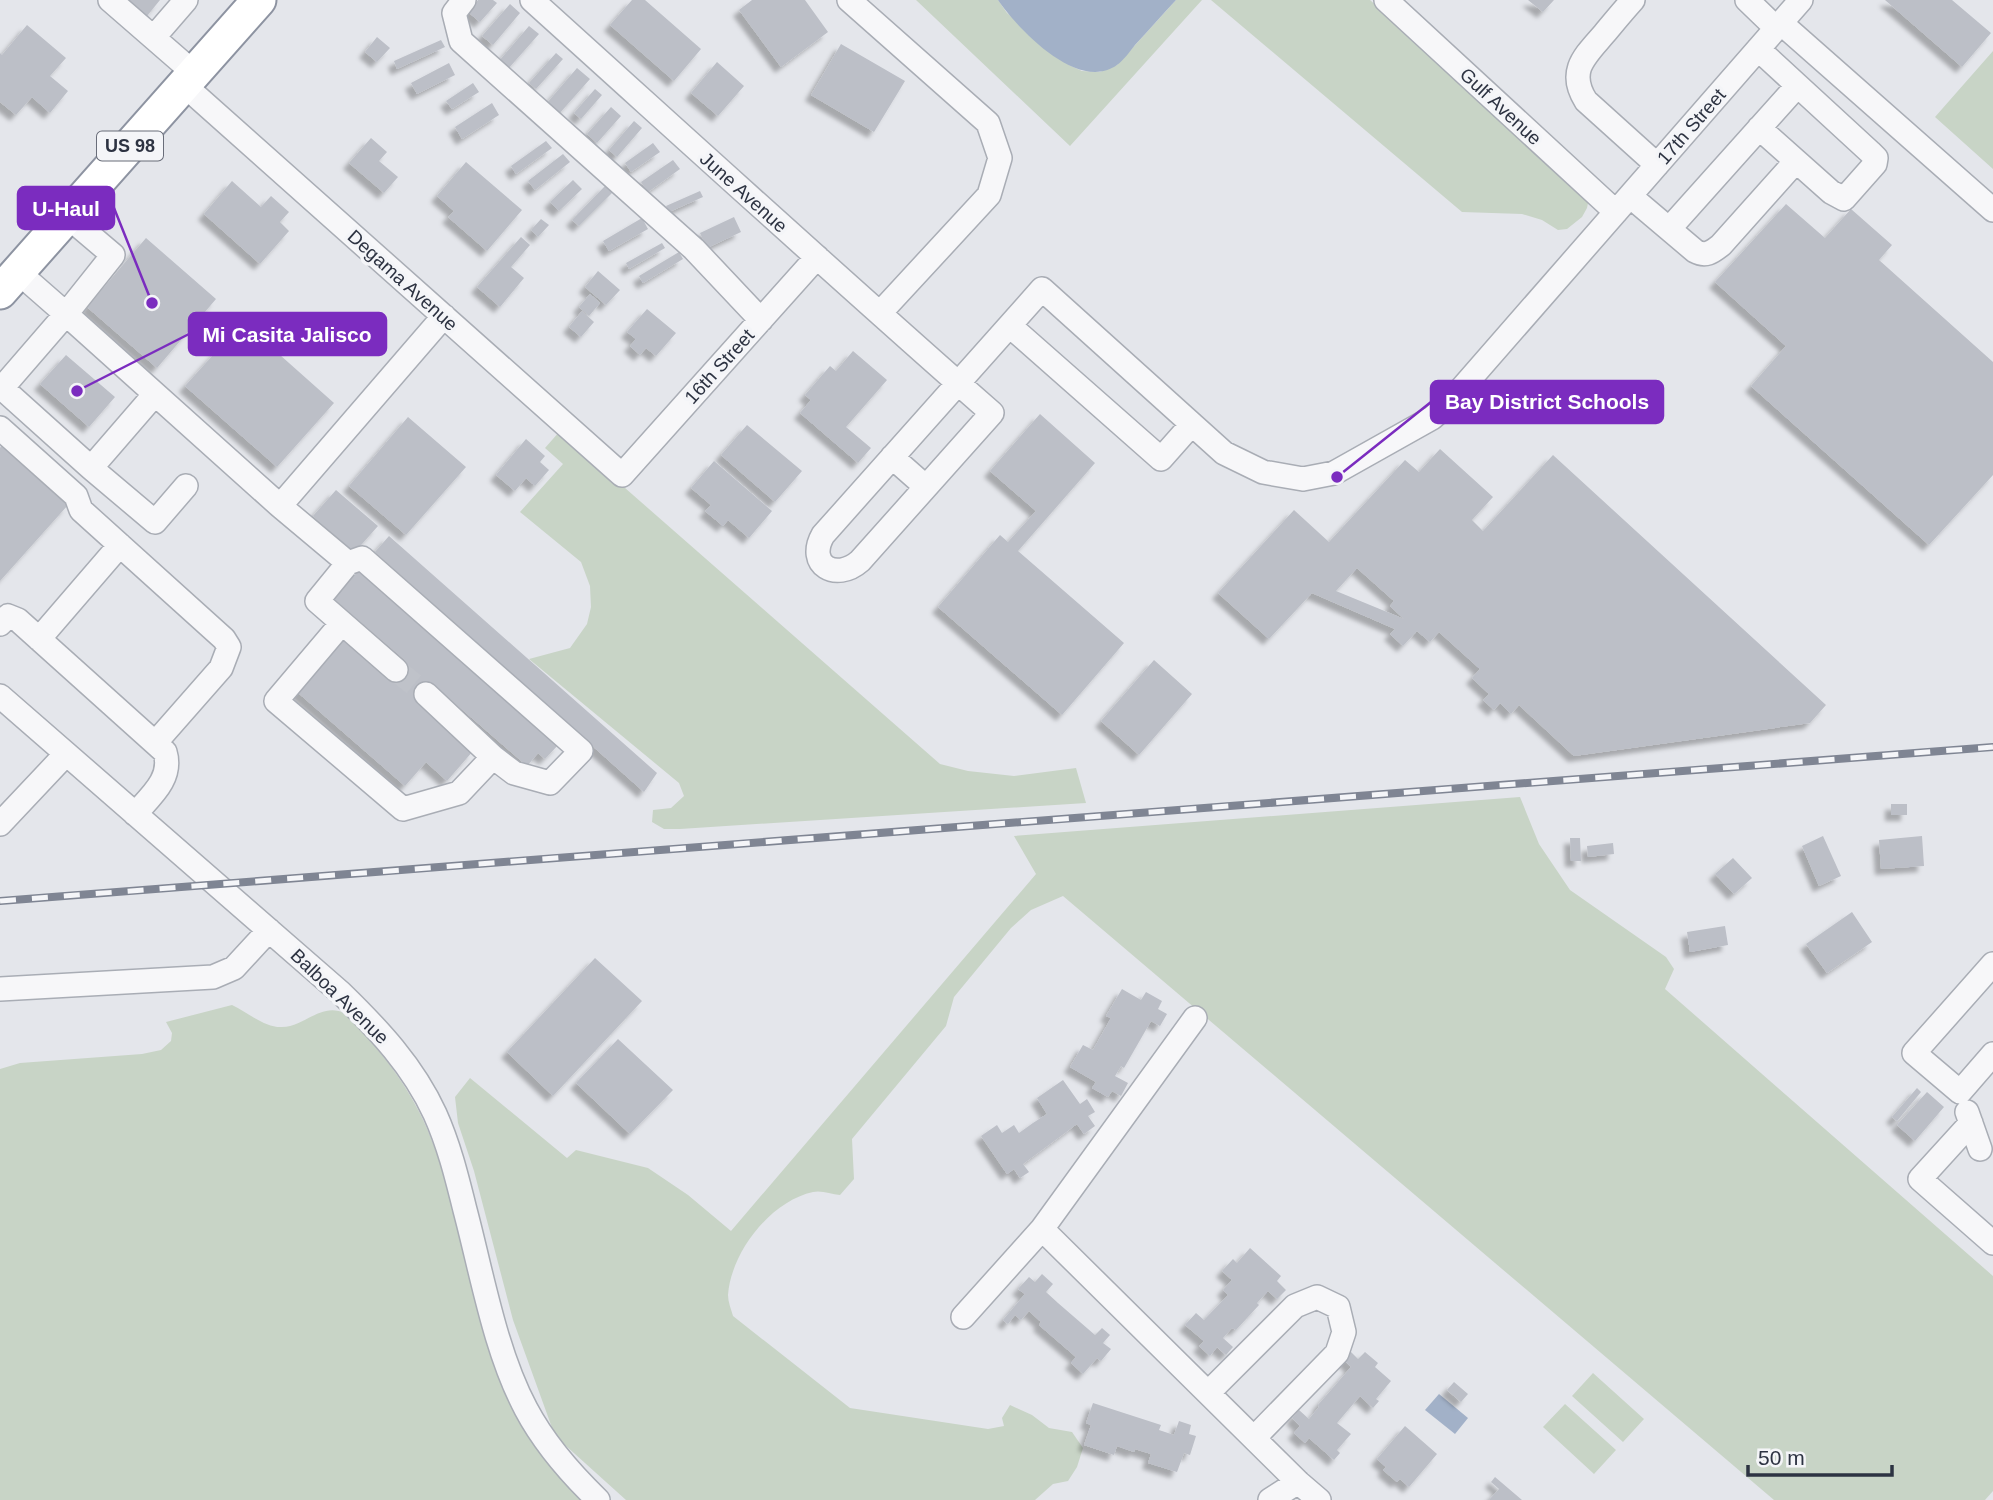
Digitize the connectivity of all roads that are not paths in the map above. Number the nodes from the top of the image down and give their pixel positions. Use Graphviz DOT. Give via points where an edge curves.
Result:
graph roads {
  1 [pos="110,0"];
  2 [pos="186,0"];
  3 [pos="257,0"];
  4 [pos="464,0"];
  5 [pos="532,0"];
  6 [pos="849,0"];
  7 [pos="1386,0"];
  8 [pos="1633,0"];
  9 [pos="1747,0"];
  10 [pos="1801,0"];
  11 [pos="1779,26"];
  12 [pos="154,37"];
  13 [pos="1758,49"];
  14 [pos="189,79"];
  15 [pos="1797,86"];
  16 [pos="1759,128"];
  17 [pos="1796,161"];
  18 [pos="1657,165"];
  19 [pos="1623,204"];
  20 [pos="1993,210"];
  21 [pos="67,216"];
  22 [pos="1669,229"];
  23 [pos="817,257"];
  24 [pos="9,282"];
  25 [pos="880,313"];
  26 [pos="66,314"];
  27 [pos="444,316"];
  28 [pos="761,320"];
  29 [pos="1010,326"];
  30 [pos="958,383"];
  31 [pos="1,387"];
  32 [pos="155,394"];
  33 [pos="1192,424"];
  34 [pos="0,428"];
  35 [pos="892,457"];
  36 [pos="91,468"];
  37 [pos="622,475"];
  38 [pos="186,486"];
  39 [pos="926,487"];
  40 [pos="280,506"];
  41 [pos="120,545"];
  42 [pos="348,563"];
  43 [pos="342,623"];
  44 [pos="0,624"];
  45 [pos="39,639"];
  46 [pos="396,670"];
  47 [pos="426,694"];
  48 [pos="0,696"];
  49 [pos="156,742"];
  50 [pos="66,754"];
  51 [pos="493,757"];
  52 [pos="135,814"];
  53 [pos="0,824"];
  54 [pos="269,930"];
  55 [pos="1993,964"];
  56 [pos="0,989"];
  57 [pos="1195,1018"];
  58 [pos="1993,1054"];
  59 [pos="1960,1092"];
  60 [pos="1971,1123"];
  61 [pos="1989,1148"];
  62 [pos="1042,1229"];
  63 [pos="1993,1242"];
  64 [pos="963,1317"];
  65 [pos="1208,1392"];
  66 [pos="1254,1438"];
  67 [pos="1298,1482"];
  68 [pos="598,1500"];
  69 [pos="1270,1500"];
  70 [pos="1319,1500"];
  1 -- 12 [label="street, Degama Avenue"];
  2 -- 12 [label="street"];
  3 -- 14 [label="highway, US 98"];
  4 -- 28 [label="street" via="454,13 461,41 694,249"];
  5 -- 23 [label="street, June Avenue"];
  6 -- 25 [label="street" via="988,123 1000,158 989,195"];
  7 -- 19 [label="street, Gulf Avenue"];
  8 -- 18 [label="street" via="1583,58 1578,89"];
  9 -- 11 [label="street"];
  10 -- 11 [label="street, 17th Street"];
  11 -- 13 [label="street, 17th Street"];
  11 -- 20 [label="street"];
  12 -- 14 [label="street, Degama Avenue"];
  13 -- 15 [label="street"];
  13 -- 18 [label="street, 17th Street"];
  14 -- 21 [label="highway, US 98"];
  14 -- 27 [label="street, Degama Avenue"];
  15 -- 16 [label="street"];
  15 -- 17 [label="street" via="1875,158 1875,164 1844,199"];
  16 -- 17 [label="street"];
  16 -- 22 [label="street"];
  17 -- 22 [label="street, Gulf Avenue" via="1710,253 1701,255"];
  18 -- 19 [label="street, 17th Street"];
  19 -- 22 [label="street, Gulf Avenue"];
  19 -- 33 [label="street, 17th Street" via="1440,412 1342,469 1303,478 1263,472 1224,453"];
  21 -- 24 [label="highway, US 98"];
  21 -- 26 [label="street" via="113,255"];
  23 -- 25 [label="street, June Avenue"];
  23 -- 28 [label="street, 16th Street"];
  24 -- 26 [label="street"];
  25 -- 30 [label="street, June Avenue"];
  26 -- 31 [label="street"];
  26 -- 32 [label="street"];
  27 -- 37 [label="street, Degama Avenue"];
  27 -- 40 [label="street"];
  28 -- 37 [label="street, 16th Street"];
  29 -- 30 [label="street"];
  29 -- 33 [label="street" via="1161,459"];
  29 -- 33 [label="street, 17th Street" via="1042,289"];
  30 -- 35 [label="street"];
  30 -- 39 [label="street, June Avenue" via="992,413"];
  31 -- 36 [label="street"];
  32 -- 36 [label="street"];
  32 -- 40 [label="street"];
  34 -- 41 [label="street" via="76,496 81,510"];
  35 -- 39 [label="street"];
  35 -- 39 [label="street" via="821,537 817,552 824,565 841,571 853,567"];
  36 -- 38 [label="street" via="155,522"];
  40 -- 42 [label="street"];
  41 -- 45 [label="street"];
  41 -- 49 [label="street" via="229,646 221,668"];
  42 -- 43 [label="street" via="317,601"];
  42 -- 51 [label="street" via="362,558 581,751 550,783 514,772"];
  43 -- 46 [label="street"];
  43 -- 51 [label="street" via="276,701 403,809 459,793"];
  44 -- 45 [label="street" via="8,616"];
  45 -- 49 [label="street"];
  47 -- 51 [label="street"];
  48 -- 50 [label="street, Balboa Avenue"];
  49 -- 52 [label="street" via="167,760 163,781"];
  50 -- 52 [label="street, Balboa Avenue"];
  50 -- 53 [label="street"];
  52 -- 54 [label="street, Balboa Avenue"];
  54 -- 56 [label="street" via="234,968 214,977"];
  54 -- 68 [label="street, Balboa Avenue" via="369,1021 422,1089 448,1148 500,1345 520,1398 550,1447"];
  55 -- 59 [label="street" via="1914,1053"];
  57 -- 62 [label="street"];
  58 -- 59 [label="street"];
  59 -- 60 [label="street"];
  60 -- 61 [label="street"];
  60 -- 63 [label="street" via="1920,1180"];
  62 -- 64 [label="street"];
  62 -- 65 [label="street"];
  65 -- 66 [label="street"];
  65 -- 66 [label="street" via="1295,1307 1317,1297 1338,1307 1344,1332 1337,1353"];
  66 -- 67 [label="street"];
  67 -- 69 [label="street"];
  67 -- 70 [label="street"];
}
